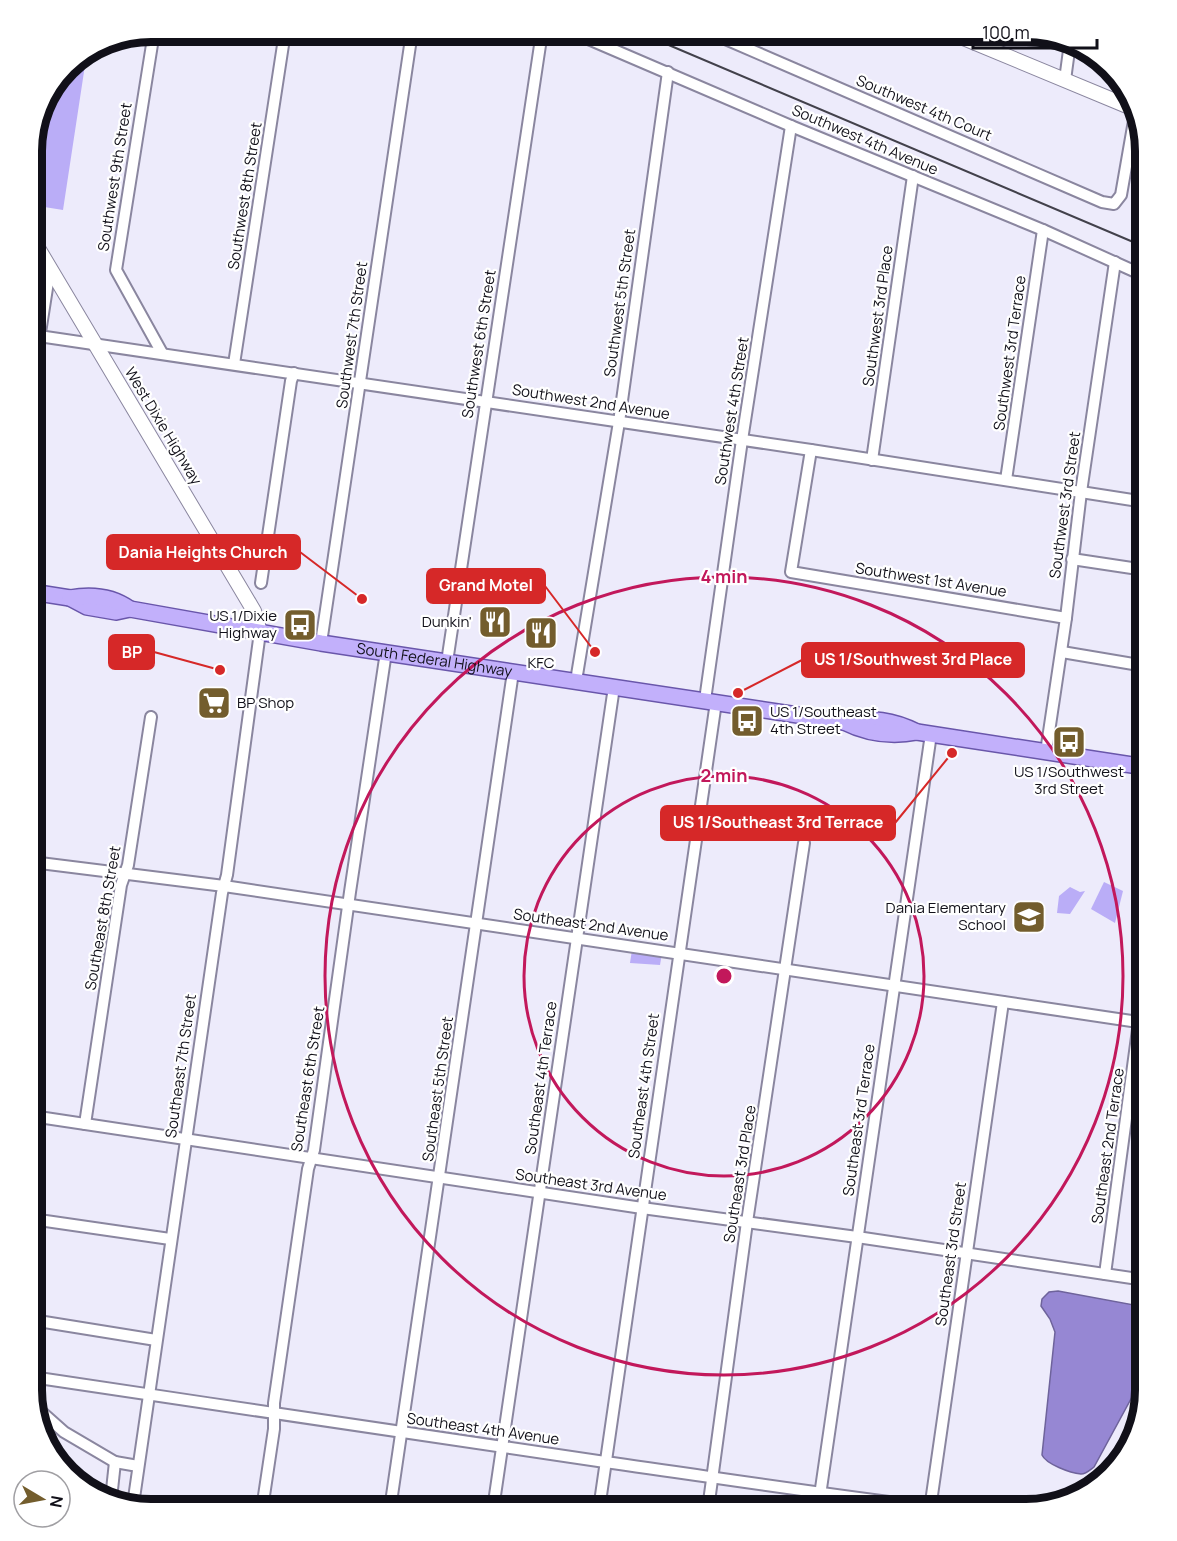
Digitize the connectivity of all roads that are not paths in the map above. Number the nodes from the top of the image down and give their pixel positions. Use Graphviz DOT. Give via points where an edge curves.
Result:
graph roads {
  1 [pos="152,42"];
  2 [pos="283,42"];
  3 [pos="411,42"];
  4 [pos="540,42"];
  5 [pos="596,42"];
  6 [pos="739,42"];
  7 [pos="984,42"];
  8 [pos="1069,51"];
  9 [pos="668,72"];
  10 [pos="1065,80"];
  11 [pos="1125,105"];
  12 [pos="791,126"];
  13 [pos="1133,130"];
  14 [pos="913,176"];
  15 [pos="1043,230"];
  16 [pos="42,255"];
  17 [pos="1115,262"];
  18 [pos="50,269"];
  19 [pos="1135,271"];
  20 [pos="42,304"];
  21 [pos="42,336"];
  22 [pos="96,345"];
  23 [pos="162,353"];
  24 [pos="234,364"];
  25 [pos="294,373"];
  26 [pos="360,383"];
  27 [pos="485,401"];
  28 [pos="619,422"];
  29 [pos="742,440"];
  30 [pos="811,450"];
  31 [pos="872,460"];
  32 [pos="1006,480"];
  33 [pos="1081,492"];
  34 [pos="1135,500"];
  35 [pos="1072,559"];
  36 [pos="1135,568"];
  37 [pos="261,583"];
  38 [pos="42,594"];
  39 [pos="1066,618"];
  40 [pos="261,632"];
  41 [pos="321,643"];
  42 [pos="386,652"];
  43 [pos="1062,652"];
  44 [pos="447,662"];
  45 [pos="1135,664"];
  46 [pos="513,672"];
  47 [pos="576,681"];
  48 [pos="614,687"];
  49 [pos="710,701"];
  50 [pos="151,717"];
  51 [pos="924,733"];
  52 [pos="1046,752"];
  53 [pos="1135,765"];
  54 [pos="804,843"];
  55 [pos="42,863"];
  56 [pos="125,874"];
  57 [pos="224,886"];
  58 [pos="349,904"];
  59 [pos="477,923"];
  60 [pos="577,938"];
  61 [pos="679,953"];
  62 [pos="786,969"];
  63 [pos="893,985"];
  64 [pos="1003,1002"];
  65 [pos="1135,1022"];
  66 [pos="1135,1076"];
  67 [pos="42,1118"];
  68 [pos="85,1124"];
  69 [pos="185,1140"];
  70 [pos="312,1158"];
  71 [pos="440,1177"];
  72 [pos="539,1192"];
  73 [pos="642,1208"];
  74 [pos="42,1220"];
  75 [pos="747,1222"];
  76 [pos="857,1237"];
  77 [pos="170,1239"];
  78 [pos="966,1254"];
  79 [pos="1105,1274"];
  80 [pos="1135,1278"];
  81 [pos="42,1322"];
  82 [pos="156,1340"];
  83 [pos="42,1379"];
  84 [pos="148,1395"];
  85 [pos="274,1413"];
  86 [pos="45,1416"];
  87 [pos="401,1432"];
  88 [pos="502,1449"];
  89 [pos="116,1462"];
  90 [pos="606,1462"];
  91 [pos="138,1466"];
  92 [pos="712,1478"];
  93 [pos="112,1491"];
  94 [pos="820,1493"];
  95 [pos="134,1497"];
  96 [pos="263,1499"];
  97 [pos="391,1499"];
  98 [pos="494,1499"];
  99 [pos="600,1499"];
  100 [pos="709,1499"];
  101 [pos="819,1499"];
  102 [pos="864,1499"];
  103 [pos="931,1499"];
  1 -- 23 [label="street, Southwest 9th Street" via="116,270"];
  2 -- 24 [label="street, Southwest 8th Street"];
  3 -- 26 [label="street, Southwest 7th Street"];
  4 -- 27 [label="street, Southwest 6th Street"];
  5 -- 9 [label="street, Southwest 4th Avenue"];
  6 -- 13 [label="street, Southwest 4th Court" via="1102,202 1114,204 1121,195"];
  7 -- 10 [label="main road"];
  8 -- 10 [label="street"];
  9 -- 12 [label="street, Southwest 4th Avenue"];
  9 -- 28 [label="street, Southwest 5th Street"];
  10 -- 11 [label="main road"];
  12 -- 14 [label="street, Southwest 4th Avenue"];
  12 -- 29 [label="street, Southwest 4th Street"];
  14 -- 15 [label="street, Southwest 4th Avenue"];
  14 -- 31 [label="street, Southwest 3rd Place"];
  15 -- 17 [label="street, Southwest 4th Avenue"];
  15 -- 32 [label="street, Southwest 3rd Terrace"];
  16 -- 18 [label="main road, West Dixie Highway"];
  17 -- 19 [label="street, Southwest 4th Avenue"];
  17 -- 33 [label="street, Southwest 3rd Street"];
  18 -- 20 [label="street"];
  18 -- 22 [label="main road, West Dixie Highway"];
  21 -- 22 [label="street, Southwest 2nd Avenue"];
  22 -- 23 [label="street, Southwest 2nd Avenue"];
  22 -- 40 [label="main road, West Dixie Highway" via="254,611"];
  23 -- 24 [label="street, Southwest 2nd Avenue"];
  24 -- 25 [label="street, Southwest 2nd Avenue"];
  25 -- 26 [label="street, Southwest 2nd Avenue"];
  25 -- 37 [label="street"];
  26 -- 27 [label="street, Southwest 2nd Avenue"];
  26 -- 41 [label="street, Southwest 7th Street"];
  27 -- 28 [label="street, Southwest 2nd Avenue"];
  27 -- 44 [label="street, Southwest 6th Street"];
  28 -- 29 [label="street, Southwest 2nd Avenue"];
  28 -- 47 [label="street, Southwest 5th Street"];
  29 -- 30 [label="street, Southwest 2nd Avenue"];
  29 -- 49 [label="street, Southwest 4th Street"];
  30 -- 31 [label="street, Southwest 2nd Avenue"];
  30 -- 39 [label="street, Southwest 1st Avenue" via="791,572"];
  31 -- 32 [label="street, Southwest 2nd Avenue"];
  32 -- 33 [label="street, Southwest 2nd Avenue"];
  33 -- 34 [label="street, Southwest 2nd Avenue"];
  33 -- 35 [label="street, Southwest 3rd Street"];
  35 -- 36 [label="street"];
  35 -- 39 [label="street, Southwest 3rd Street"];
  38 -- 40 [label="main road, South Federal Highway" via="117,600 130,609"];
  39 -- 43 [label="street, Southwest 3rd Street"];
  40 -- 41 [label="main road, South Federal Highway"];
  40 -- 57 [label="street, Southeast 7th Street"];
  41 -- 42 [label="main road, South Federal Highway"];
  42 -- 44 [label="main road, South Federal Highway"];
  42 -- 58 [label="street, Southeast 6th Street"];
  43 -- 45 [label="street"];
  43 -- 52 [label="street, Southwest 3rd Street"];
  44 -- 46 [label="main road, South Federal Highway"];
  46 -- 47 [label="main road, South Federal Highway"];
  46 -- 59 [label="street, Southeast 5th Street"];
  47 -- 48 [label="main road, South Federal Highway"];
  48 -- 49 [label="main road, South Federal Highway"];
  48 -- 60 [label="street, Southeast 4th Terrace"];
  49 -- 51 [label="main road, South Federal Highway" via="844,722 861,731 899,736"];
  49 -- 61 [label="street, Southeast 4th Street"];
  50 -- 56 [label="street, Southeast 8th Street"];
  51 -- 52 [label="main road, South Federal Highway"];
  51 -- 63 [label="street, Southeast 3rd Terrace"];
  52 -- 53 [label="main road, South Federal Highway"];
  54 -- 62 [label="street, Southeast 3rd Place"];
  55 -- 56 [label="street, Southeast 2nd Avenue"];
  56 -- 57 [label="street, Southeast 2nd Avenue"];
  56 -- 68 [label="street, Southeast 8th Street"];
  57 -- 58 [label="street, Southeast 2nd Avenue"];
  57 -- 69 [label="street, Southeast 7th Street"];
  58 -- 59 [label="street, Southeast 2nd Avenue"];
  58 -- 70 [label="street, Southeast 6th Street"];
  59 -- 60 [label="street, Southeast 2nd Avenue"];
  59 -- 71 [label="street, Southeast 5th Street"];
  60 -- 61 [label="street, Southeast 2nd Avenue"];
  60 -- 72 [label="street, Southeast 4th Terrace"];
  61 -- 62 [label="street, Southeast 2nd Avenue"];
  61 -- 73 [label="street, Southeast 4th Street"];
  62 -- 63 [label="street, Southeast 2nd Avenue"];
  62 -- 75 [label="street, Southeast 3rd Place"];
  63 -- 64 [label="street, Southeast 2nd Avenue"];
  63 -- 76 [label="street, Southeast 3rd Terrace"];
  64 -- 65 [label="street, Southeast 2nd Avenue"];
  64 -- 78 [label="street, Southeast 3rd Street"];
  66 -- 79 [label="street, Southeast 2nd Terrace"];
  67 -- 68 [label="street, Southeast 3rd Avenue"];
  68 -- 69 [label="street, Southeast 3rd Avenue"];
  69 -- 70 [label="street, Southeast 3rd Avenue"];
  69 -- 77 [label="street, Southeast 7th Street"];
  70 -- 71 [label="street, Southeast 3rd Avenue"];
  70 -- 85 [label="street, Southeast 6th Street"];
  71 -- 72 [label="street, Southeast 3rd Avenue"];
  71 -- 87 [label="street, Southeast 5th Street"];
  72 -- 73 [label="street, Southeast 3rd Avenue"];
  72 -- 88 [label="street, Southeast 4th Terrace"];
  73 -- 75 [label="street, Southeast 3rd Avenue"];
  73 -- 90 [label="street, Southeast 4th Street"];
  74 -- 77 [label="street"];
  75 -- 76 [label="street, Southeast 3rd Avenue"];
  75 -- 92 [label="street, Southeast 3rd Place"];
  76 -- 78 [label="street, Southeast 3rd Avenue"];
  76 -- 94 [label="street, Southeast 3rd Terrace"];
  77 -- 82 [label="street, Southeast 7th Street"];
  78 -- 79 [label="street, Southeast 3rd Avenue"];
  78 -- 103 [label="street, Southeast 3rd Street"];
  79 -- 80 [label="street, Southeast 3rd Avenue"];
  81 -- 82 [label="street"];
  82 -- 84 [label="street, Southeast 7th Street"];
  83 -- 84 [label="street, Southeast 4th Avenue"];
  84 -- 85 [label="street, Southeast 4th Avenue"];
  84 -- 91 [label="street, Southeast 7th Street"];
  85 -- 87 [label="street, Southeast 4th Avenue"];
  85 -- 96 [label="street, Southeast 6th Street"];
  86 -- 89 [label="street" via="64,1432"];
  87 -- 88 [label="street, Southeast 4th Avenue"];
  87 -- 97 [label="street, Southeast 5th Street"];
  88 -- 90 [label="street, Southeast 4th Avenue"];
  88 -- 98 [label="street, Southeast 4th Terrace"];
  89 -- 91 [label="street"];
  89 -- 93 [label="street"];
  90 -- 92 [label="street, Southeast 4th Avenue"];
  90 -- 99 [label="street, Southeast 4th Street"];
  91 -- 95 [label="street, Southeast 7th Street"];
  92 -- 94 [label="street, Southeast 4th Avenue"];
  92 -- 100 [label="street, Southeast 3rd Place"];
  94 -- 101 [label="street, Southeast 3rd Terrace"];
  94 -- 102 [label="street, Southeast 4th Avenue"];
}
